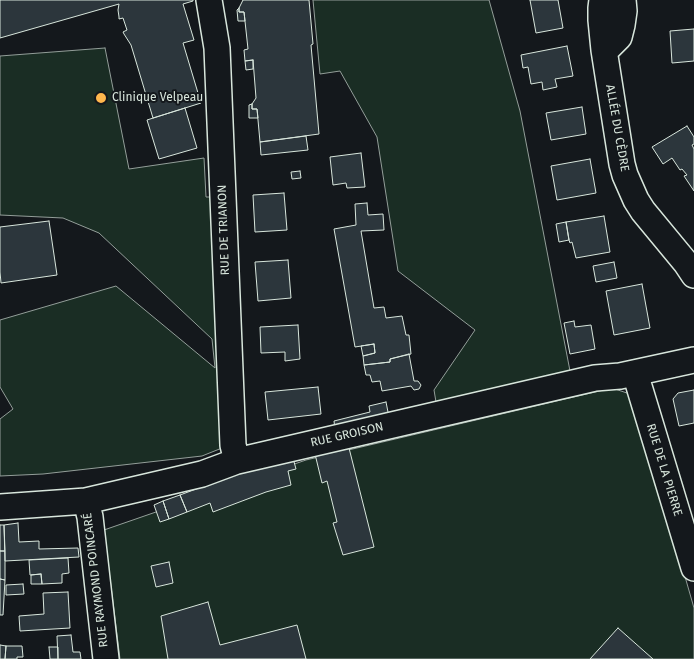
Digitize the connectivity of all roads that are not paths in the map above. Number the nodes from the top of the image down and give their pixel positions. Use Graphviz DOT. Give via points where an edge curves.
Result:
graph roads {
  1 [pos="209,0"];
  2 [pos="602,0"];
  3 [pos="623,0"];
  4 [pos="604,50"];
  5 [pos="694,275"];
  6 [pos="694,360"];
  7 [pos="635,373"];
  8 [pos="237,461"];
  9 [pos="86,501"];
  10 [pos="0,507"];
  11 [pos="694,568"];
  12 [pos="106,659"];
  1 -- 8 [label="street, RUE DE TRIANON" via="217,48 233,445"];
  2 -- 4 [label="street, ALLÉE DU CÈDRE" via="600,20"];
  3 -- 4 [label="street" via="618,37"];
  4 -- 5 [label="street, ALLÉE DU CÈDRE" via="622,164 630,188 643,211"];
  6 -- 7 [label="street, RUE GROISON"];
  7 -- 8 [label="street, RUE GROISON" via="595,378"];
  7 -- 11 [label="street, RUE DE LA PIERRE"];
  8 -- 9 [label="street, RUE GROISON" via="202,474"];
  9 -- 10 [label="street, RUE GROISON"];
  9 -- 12 [label="street, RUE RAYMOND POINCARÉ"];
}
